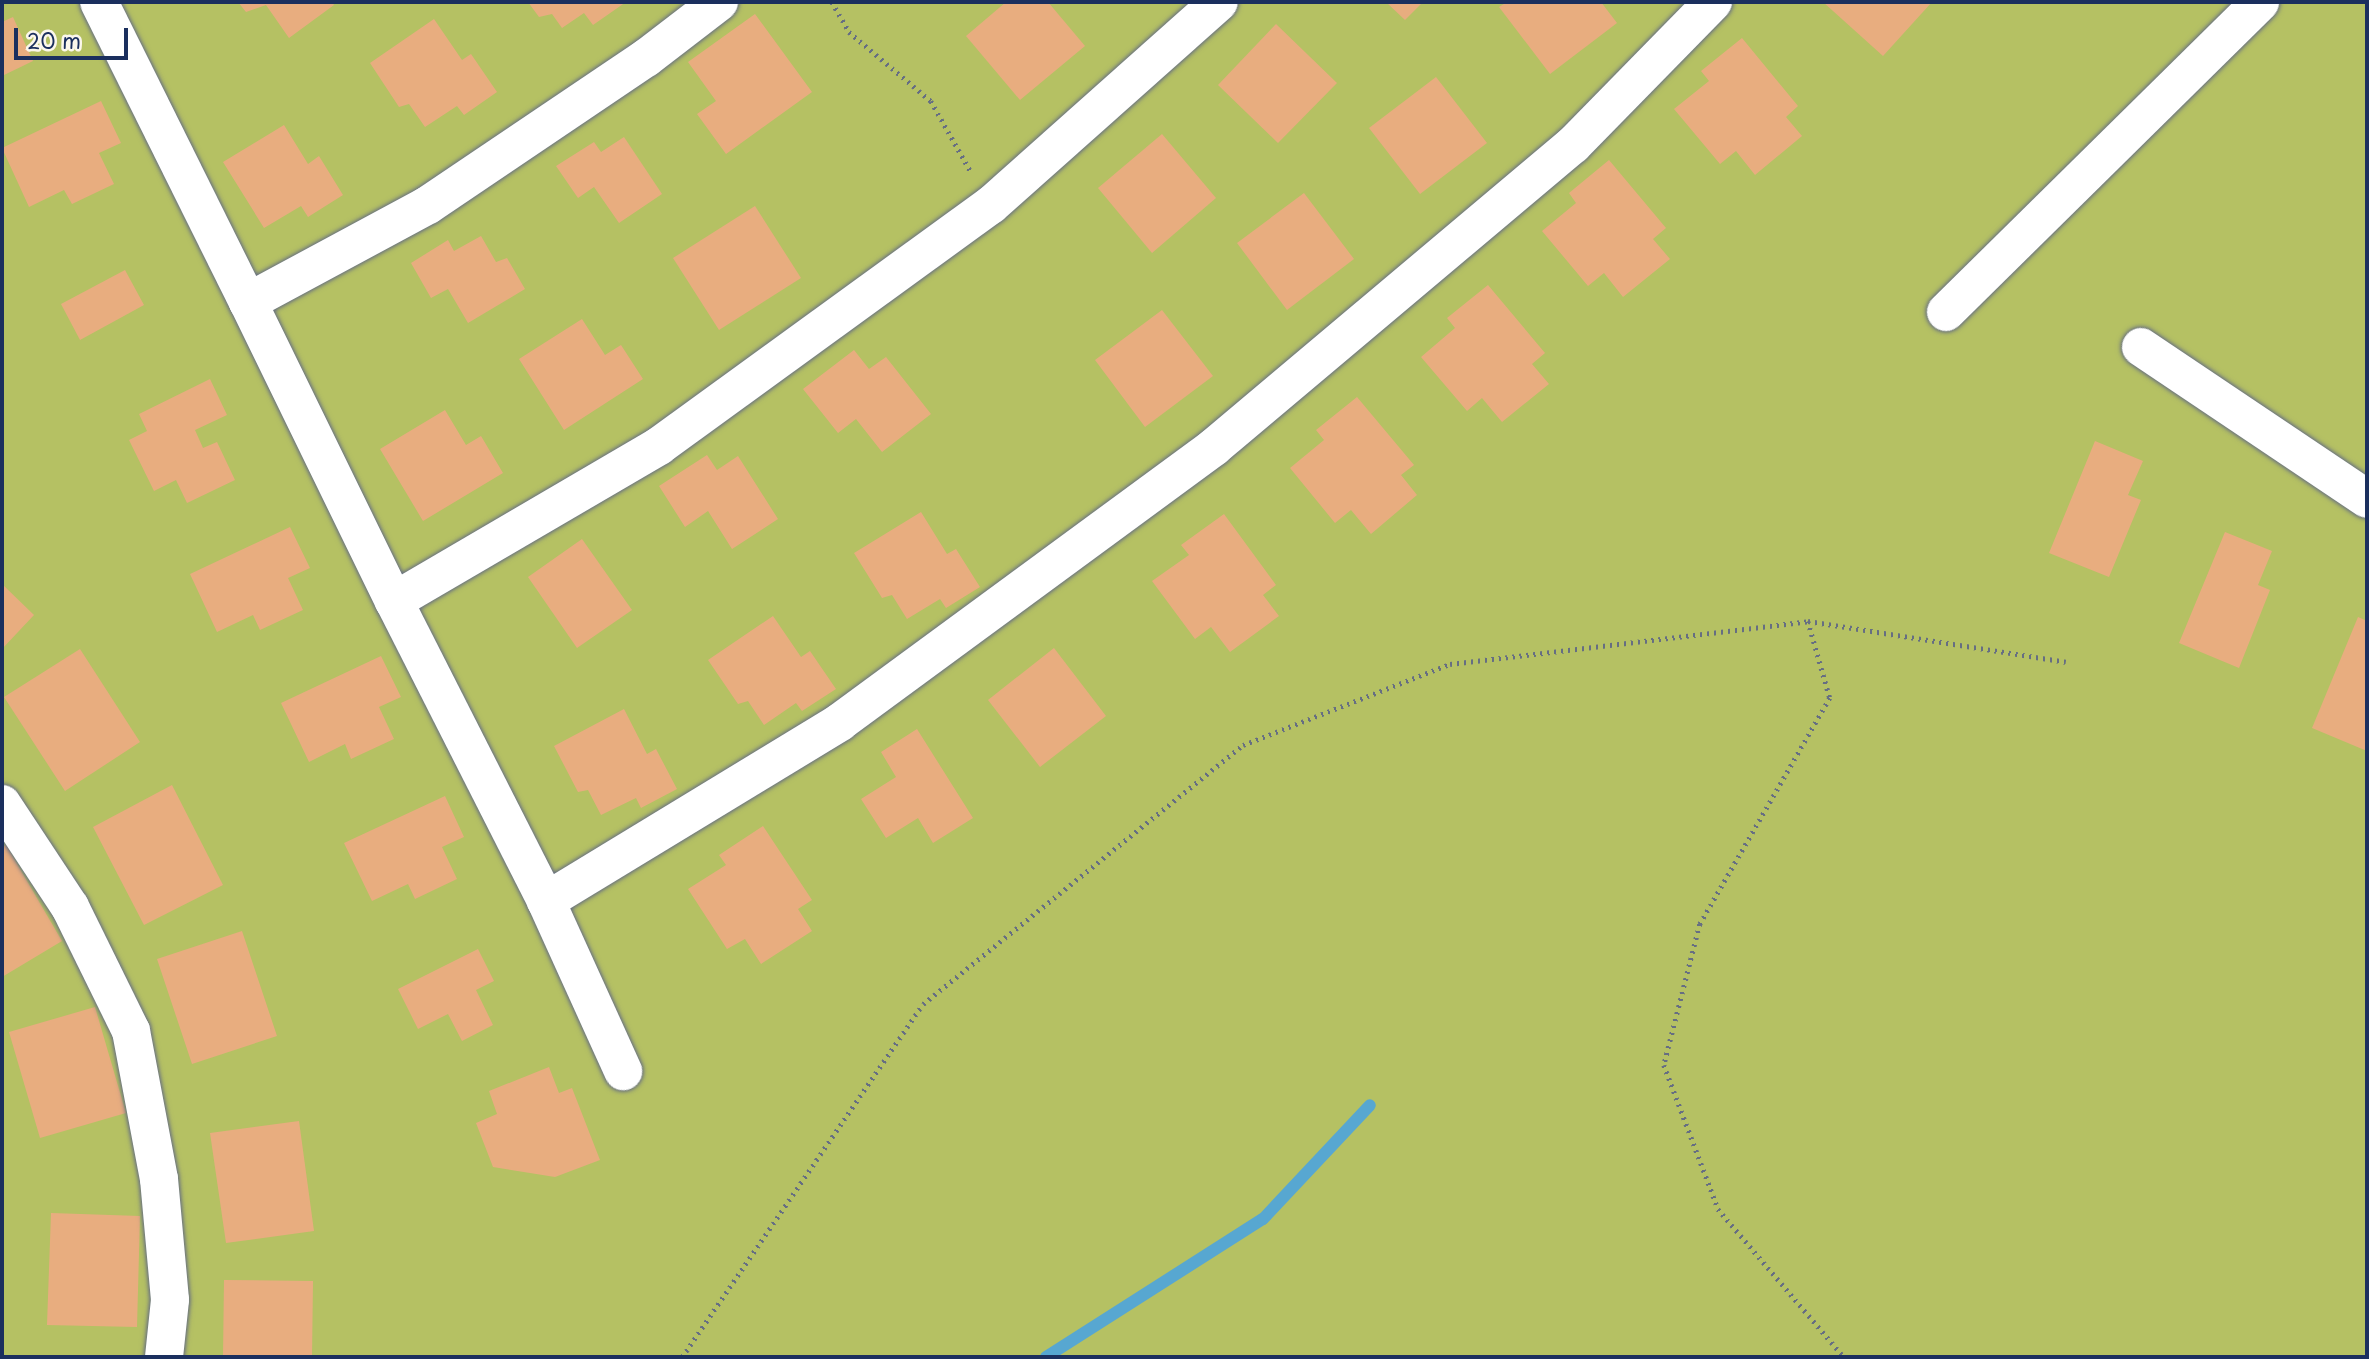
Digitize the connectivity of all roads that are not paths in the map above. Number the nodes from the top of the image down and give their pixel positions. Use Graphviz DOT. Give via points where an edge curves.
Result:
graph roads {
  1 [pos="719,2"];
  2 [pos="1219,2"];
  3 [pos="1713,2"];
  4 [pos="2260,2"];
  5 [pos="110,6"];
  6 [pos="248,302"];
  7 [pos="1946,312"];
  8 [pos="2141,347"];
  9 [pos="2367,499"];
  10 [pos="394,601"];
  11 [pos="2,804"];
  12 [pos="547,901"];
  13 [pos="623,1071"];
  14 [pos="164,1357"];
  1 -- 6 [label="street" via="646,58 428,205"];
  2 -- 10 [label="street" via="991,205 659,446"];
  3 -- 12 [label="street" via="1573,145 1214,447 840,722"];
  4 -- 7 [label="street"];
  5 -- 6 [label="street"];
  6 -- 10 [label="street"];
  8 -- 9 [label="street"];
  10 -- 12 [label="street"];
  11 -- 14 [label="street" via="70,907 131,1031 159,1179 170,1300"];
  12 -- 13 [label="street"];
}
